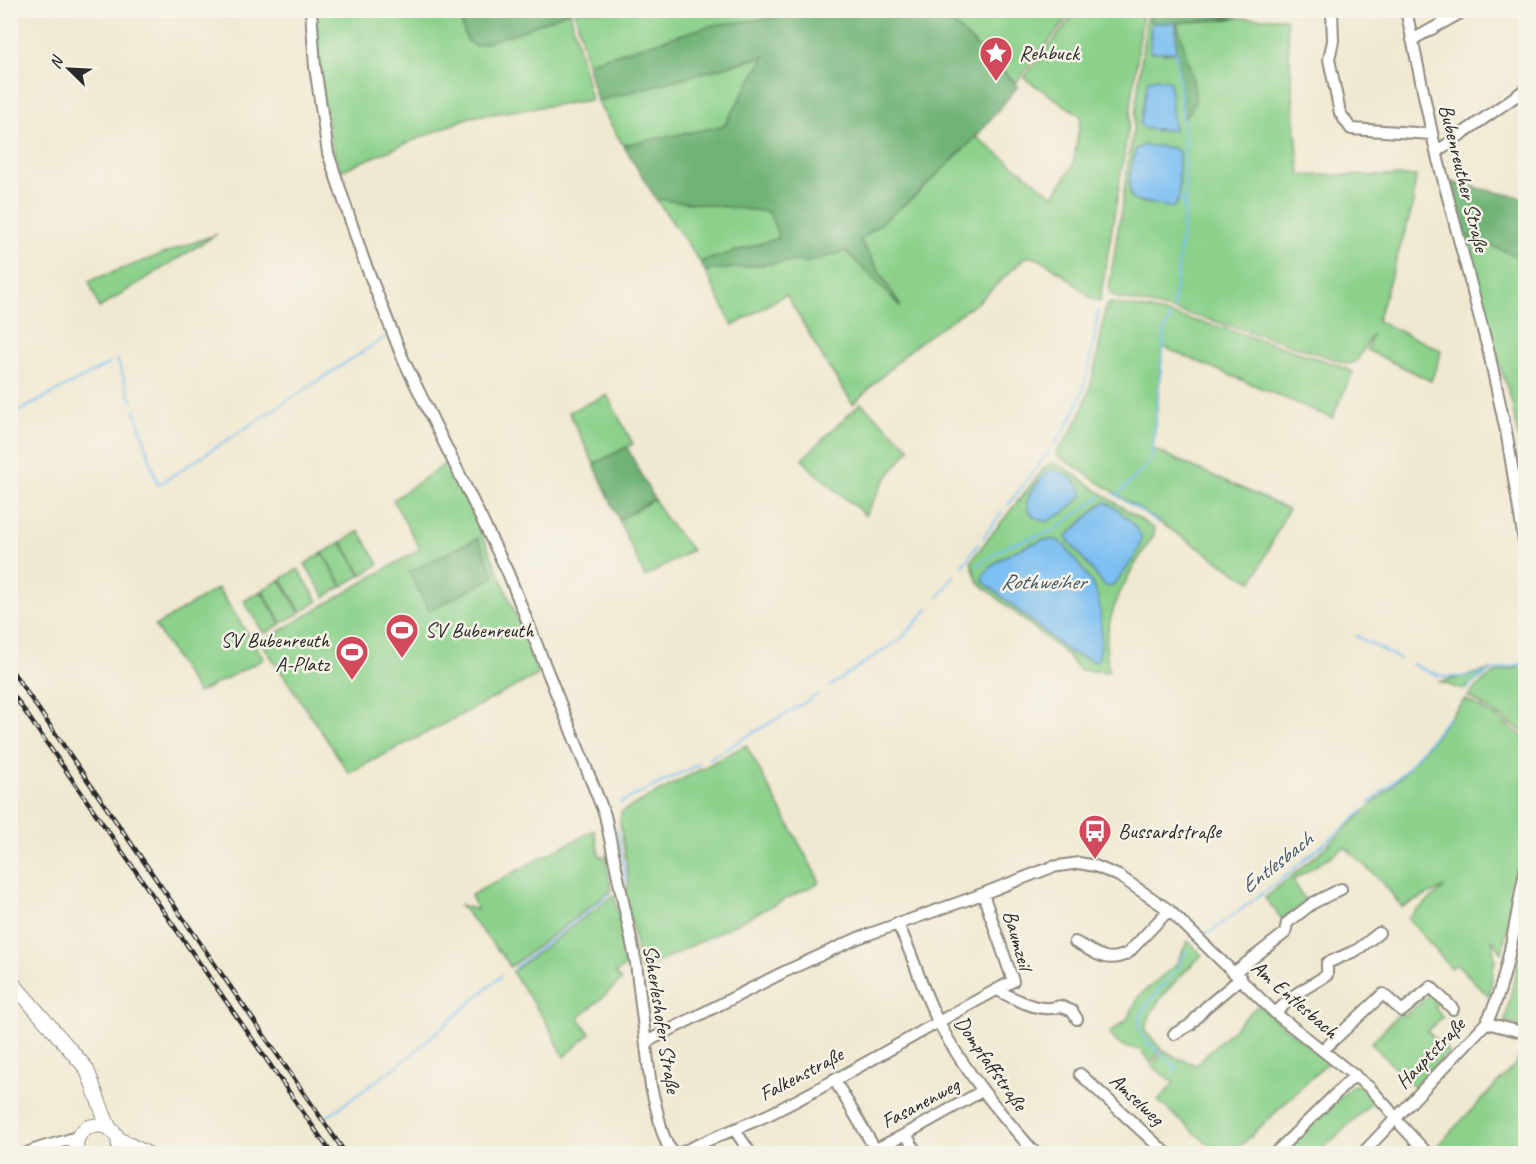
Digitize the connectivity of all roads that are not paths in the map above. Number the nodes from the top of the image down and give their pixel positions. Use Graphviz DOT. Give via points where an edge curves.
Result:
graph roads {
  1 [pos="311,10"];
  2 [pos="1332,10"];
  3 [pos="1406,10"];
  4 [pos="1466,10"];
  5 [pos="1412,40"];
  6 [pos="1526,89"];
  7 [pos="1432,134"];
  8 [pos="1436,152"];
  9 [pos="1526,553"];
  10 [pos="1526,867"];
  11 [pos="1341,890"];
  12 [pos="983,894"];
  13 [pos="1169,910"];
  14 [pos="897,923"];
  15 [pos="1379,933"];
  16 [pos="1075,942"];
  17 [pos="1238,975"];
  18 [pos="10,980"];
  19 [pos="997,990"];
  20 [pos="1054,998"];
  21 [pos="1453,1008"];
  22 [pos="1050,1010"];
  23 [pos="1275,1013"];
  24 [pos="1077,1019"];
  25 [pos="1486,1023"];
  26 [pos="939,1024"];
  27 [pos="1526,1033"];
  28 [pos="1173,1034"];
  29 [pos="646,1042"];
  30 [pos="1323,1050"];
  31 [pos="1080,1074"];
  32 [pos="1355,1075"];
  33 [pos="834,1079"];
  34 [pos="982,1091"];
  35 [pos="96,1097"];
  36 [pos="1394,1118"];
  37 [pos="89,1126"];
  38 [pos="735,1130"];
  39 [pos="114,1134"];
  40 [pos="906,1134"];
  41 [pos="78,1136"];
  42 [pos="54,1145"];
  43 [pos="871,1151"];
  44 [pos="25,1154"];
  45 [pos="76,1154"];
  46 [pos="118,1154"];
  47 [pos="148,1154"];
  48 [pos="674,1154"];
  49 [pos="679,1154"];
  50 [pos="751,1154"];
  51 [pos="917,1154"];
  52 [pos="1035,1154"];
  53 [pos="1167,1154"];
  54 [pos="1274,1154"];
  55 [pos="1362,1154"];
  56 [pos="1428,1154"];
  1 -- 29 [label="street, Scherleshofer Straße" via="328,153 363,258 403,359 508,573 605,815 636,963"];
  2 -- 7 [label="street" via="1329,59 1340,113 1351,129"];
  3 -- 5 [label="street, Bubenreuther Straße"];
  4 -- 5 [label="street"];
  5 -- 7 [label="street, Bubenreuther Straße"];
  6 -- 8 [label="street"];
  7 -- 8 [label="street, Bubenreuther Straße"];
  8 -- 9 [label="street, Bubenreuther Straße" via="1508,436"];
  10 -- 25 [label="street, Hauptstraße" via="1505,966"];
  11 -- 17 [label="street" via="1312,903 1287,923 1285,933"];
  12 -- 13 [label="street" via="1052,867 1079,863 1119,876"];
  12 -- 14 [label="street"];
  12 -- 19 [label="street, Baumzeil" via="1013,981"];
  13 -- 16 [label="street" via="1128,953 1119,957 1110,959"];
  13 -- 17 [label="street, Am Entlesbach"];
  14 -- 26 [label="street, Dompfaffstraße"];
  14 -- 29 [label="street" via="848,942"];
  15 -- 23 [label="street" via="1357,950 1327,963 1327,975"];
  17 -- 23 [label="street, Am Entlesbach"];
  17 -- 28 [label="street" via="1190,1025"];
  18 -- 35 [label="main road" via="86,1068"];
  19 -- 22 [label="street, Baumzeil" via="1031,1008"];
  19 -- 26 [label="street, Baumzeil"];
  20 -- 22 [label="street"];
  21 -- 30 [label="street" via="1431,987 1402,1011 1383,994"];
  22 -- 24 [label="street, Baumzeil" via="1060,1006 1072,1011"];
  23 -- 30 [label="street, Am Entlesbach"];
  25 -- 27 [label="street"];
  25 -- 36 [label="street, Hauptstraße"];
  26 -- 33 [label="street, Falkenstraße"];
  26 -- 34 [label="street, Dompfaffstraße"];
  29 -- 48 [label="street, Scherleshofer Straße" via="656,1110"];
  30 -- 32 [label="street, Am Entlesbach"];
  31 -- 53 [label="street, Amselweg"];
  32 -- 36 [label="street, Am Entlesbach" via="1383,1101"];
  32 -- 54 [label="street"];
  33 -- 38 [label="street, Falkenstraße"];
  33 -- 43 [label="street, Fasanenweg"];
  34 -- 40 [label="street, Fasanenweg"];
  34 -- 52 [label="street, Dompfaffstraße"];
  35 -- 37 [label="main road"];
  35 -- 39 [label="main road"];
  36 -- 55 [label="street, Hauptstraße"];
  36 -- 56 [label="street, Am Entlesbach"];
  37 -- 39 [label="main road" via="104,1125"];
  37 -- 41 [label="main road"];
  38 -- 49 [label="street, Falkenstraße"];
  38 -- 50 [label="street"];
  39 -- 46 [label="main road"];
  39 -- 47 [label="main road"];
  40 -- 43 [label="street, Fasanenweg"];
  40 -- 51 [label="street"];
  41 -- 42 [label="street"];
  41 -- 45 [label="main road"];
  42 -- 44 [label="street"];
  42 -- 45 [label="street"];
}
